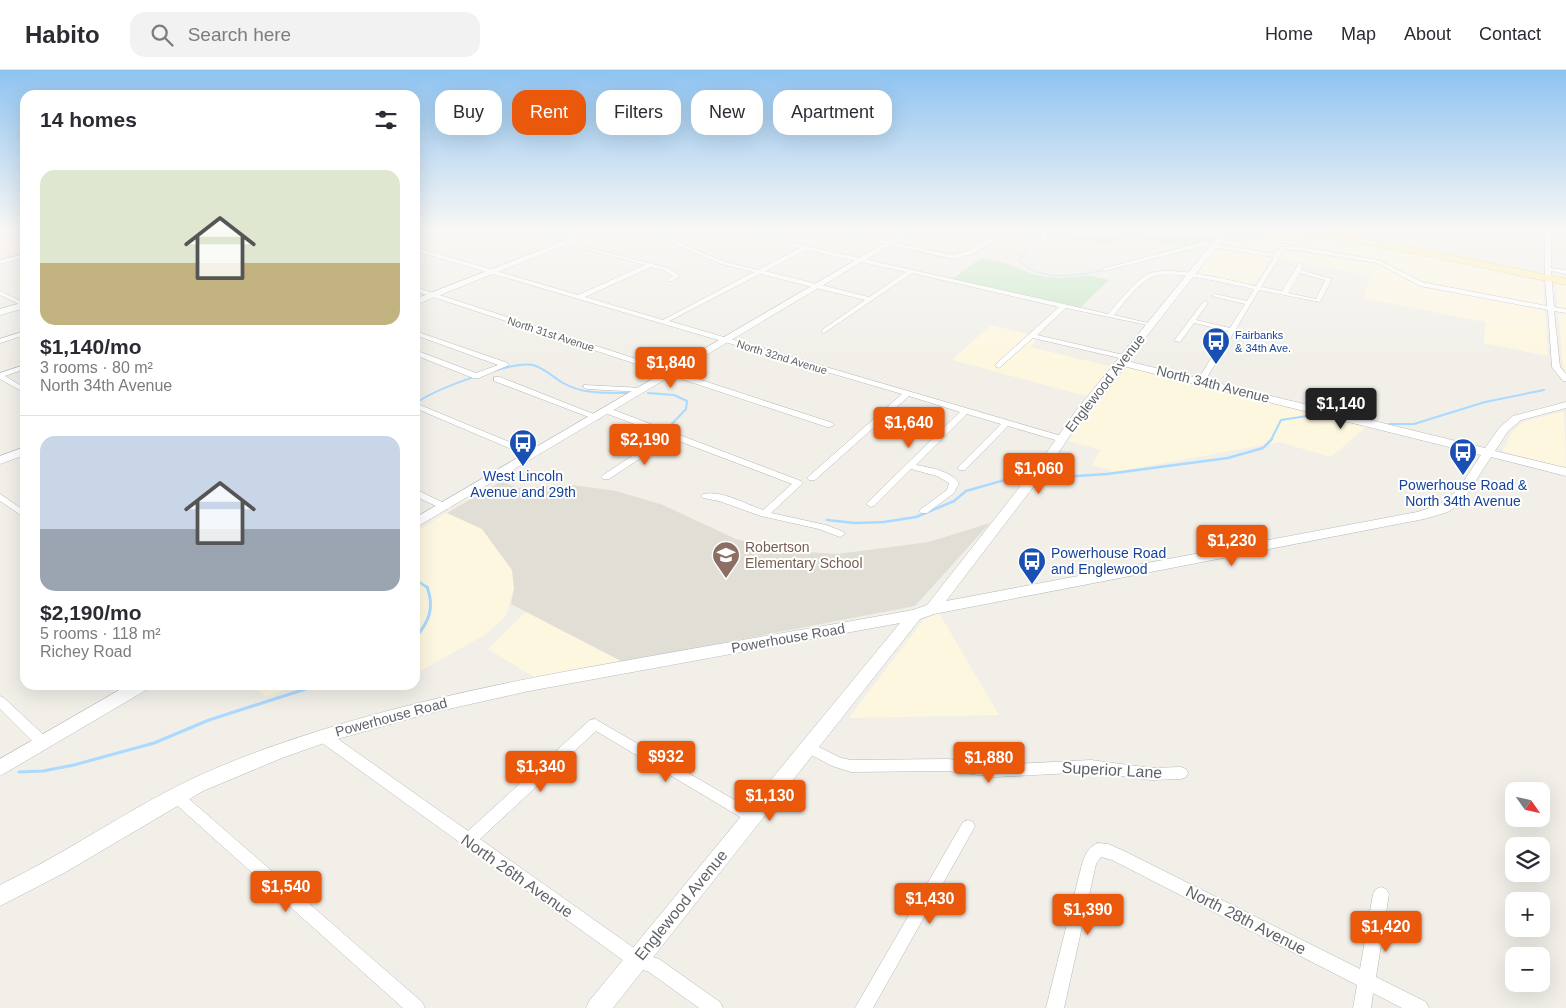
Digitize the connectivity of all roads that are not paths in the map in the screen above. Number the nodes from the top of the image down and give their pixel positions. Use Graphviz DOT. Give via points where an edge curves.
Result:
graph roads {
  1 [pos="488,274"];
  2 [pos="499,274"];
  3 [pos="631,274"];
  4 [pos="675,274"];
  5 [pos="755,274"];
  6 [pos="765,274"];
  7 [pos="840,274"];
  8 [pos="907,274"];
  9 [pos="923,274"];
  10 [pos="1155,274"];
  11 [pos="1178,274"];
  12 [pos="1266,274"];
  13 [pos="1295,274"];
  14 [pos="1308,274"];
  15 [pos="1401,274"];
  16 [pos="1524,274"];
  17 [pos="1549,274"];
  18 [pos="1190,276"];
  19 [pos="1548,279"];
  20 [pos="669,280"];
  21 [pos="1566,282"];
  22 [pos="1223,286"];
  23 [pos="818,287"];
  24 [pos="1257,289"];
  25 [pos="420,291"];
  26 [pos="0,292"];
  27 [pos="1284,294"];
  28 [pos="433,295"];
  29 [pos="579,297"];
  30 [pos="870,299"];
  31 [pos="420,300"];
  32 [pos="1210,300"];
  33 [pos="20,302"];
  34 [pos="1249,303"];
  35 [pos="20,306"];
  36 [pos="1064,306"];
  37 [pos="1550,308"];
  38 [pos="1566,311"];
  39 [pos="0,312"];
  40 [pos="1109,316"];
  41 [pos="1192,321"];
  42 [pos="663,322"];
  43 [pos="1150,325"];
  44 [pos="1232,330"];
  45 [pos="824,331"];
  46 [pos="20,335"];
  47 [pos="420,335"];
  48 [pos="1033,336"];
  49 [pos="728,340"];
  50 [pos="0,341"];
  51 [pos="1178,341"];
  52 [pos="420,354"];
  53 [pos="1123,360"];
  54 [pos="999,366"];
  55 [pos="20,369"];
  56 [pos="672,373"];
  57 [pos="0,376"];
  58 [pos="497,379"];
  59 [pos="1566,379"];
  60 [pos="1201,381"];
  61 [pos="587,387"];
  62 [pos="20,388"];
  63 [pos="643,390"];
  64 [pos="907,394"];
  65 [pos="1566,405"];
  66 [pos="420,407"];
  67 [pos="608,411"];
  68 [pos="965,411"];
  69 [pos="597,417"];
  70 [pos="1006,423"];
  71 [pos="830,425"];
  72 [pos="670,435"];
  73 [pos="1062,439"];
  74 [pos="20,453"];
  75 [pos="1488,453"];
  76 [pos="533,455"];
  77 [pos="0,460"];
  78 [pos="909,466"];
  79 [pos="962,468"];
  80 [pos="1566,472"];
  81 [pos="606,477"];
  82 [pos="812,478"];
  83 [pos="420,494"];
  84 [pos="706,496"];
  85 [pos="0,497"];
  86 [pos="871,504"];
  87 [pos="445,507"];
  88 [pos="20,511"];
  89 [pos="924,511"];
  90 [pos="764,514"];
  91 [pos="420,521"];
  92 [pos="840,534"];
  93 [pos="923,612"];
  94 [pos="133,690"];
  95 [pos="0,700"];
  96 [pos="323,736"];
  97 [pos="42,743"];
  98 [pos="809,746"];
  99 [pos="0,768"];
  100 [pos="1181,773"];
  101 [pos="176,796"];
  102 [pos="752,817"];
  103 [pos="968,826"];
  104 [pos="468,841"];
  105 [pos="1381,894"];
  106 [pos="0,896"];
  107 [pos="637,960"];
  108 [pos="1365,980"];
  109 [pos="416,1008"];
  110 [pos="598,1008"];
  111 [pos="714,1008"];
  112 [pos="864,1008"];
  113 [pos="1055,1008"];
  114 [pos="1362,1008"];
  115 [pos="1420,1008"];
  1 -- 28 [label="street"];
  2 -- 29 [label="street, North 32nd Avenue"];
  3 -- 29 [label="street"];
  4 -- 20 [label="street" via="677,276"];
  5 -- 42 [label="street"];
  6 -- 23 [label="street"];
  7 -- 23 [label="street"];
  8 -- 30 [label="street"];
  9 -- 36 [label="street"];
  10 -- 40 [label="street" via="1141,282"];
  11 -- 18 [label="street"];
  12 -- 24 [label="street"];
  13 -- 27 [label="street"];
  14 -- 27 [label="street" via="1328,279 1318,301"];
  15 -- 37 [label="street" via="1420,284"];
  16 -- 19 [label="main road"];
  17 -- 19 [label="street"];
  18 -- 24 [label="street"];
  18 -- 43 [label="street, Englewood Avenue"];
  19 -- 21 [label="main road"];
  19 -- 37 [label="street"];
  22 -- 32 [label="street"];
  23 -- 30 [label="street"];
  23 -- 49 [label="street"];
  24 -- 27 [label="street"];
  24 -- 34 [label="street"];
  25 -- 28 [label="street, North 31st Avenue"];
  26 -- 33 [label="street"];
  28 -- 31 [label="street"];
  28 -- 56 [label="street, North 31st Avenue"];
  29 -- 42 [label="street, North 32nd Avenue"];
  30 -- 45 [label="street"];
  32 -- 34 [label="street"];
  32 -- 41 [label="street"];
  34 -- 44 [label="street"];
  35 -- 39 [label="street"];
  36 -- 40 [label="street"];
  36 -- 48 [label="street"];
  37 -- 38 [label="street"];
  37 -- 59 [label="street" via="1556,367"];
  40 -- 43 [label="street"];
  41 -- 44 [label="street"];
  41 -- 51 [label="street"];
  42 -- 49 [label="street, North 32nd Avenue"];
  43 -- 53 [label="street, Englewood Avenue"];
  44 -- 60 [label="street"];
  46 -- 50 [label="street"];
  47 -- 52 [label="street" via="505,365 476,376"];
  48 -- 53 [label="street, North 34th Avenue"];
  48 -- 54 [label="street"];
  49 -- 56 [label="street"];
  49 -- 64 [label="street, North 32nd Avenue"];
  53 -- 60 [label="street, North 34th Avenue"];
  53 -- 73 [label="street, Englewood Avenue"];
  55 -- 57 [label="street"];
  56 -- 63 [label="street"];
  56 -- 71 [label="street, North 31st Avenue"];
  57 -- 62 [label="street"];
  58 -- 69 [label="street"];
  60 -- 75 [label="street, North 34th Avenue"];
  61 -- 63 [label="street"];
  63 -- 67 [label="street"];
  64 -- 68 [label="street, North 32nd Avenue"];
  64 -- 82 [label="street"];
  65 -- 75 [label="street, Powerhouse Road" via="1517,418 1504,429"];
  66 -- 76 [label="street"];
  67 -- 69 [label="street"];
  67 -- 72 [label="street"];
  68 -- 70 [label="street, North 32nd Avenue"];
  68 -- 78 [label="street"];
  69 -- 76 [label="street"];
  70 -- 73 [label="street, North 32nd Avenue"];
  70 -- 79 [label="street"];
  72 -- 81 [label="street"];
  72 -- 90 [label="street" via="798,483"];
  73 -- 93 [label="street, Englewood Avenue"];
  74 -- 77 [label="street"];
  75 -- 80 [label="street, North 34th Avenue"];
  75 -- 93 [label="street, Powerhouse Road" via="1457,499 1443,509 1419,516"];
  76 -- 87 [label="street"];
  78 -- 86 [label="street"];
  78 -- 89 [label="street" via="946,476 954,483 951,491"];
  83 -- 87 [label="street"];
  84 -- 90 [label="street" via="719,497"];
  85 -- 88 [label="street"];
  87 -- 91 [label="street"];
  90 -- 92 [label="street" via="828,527"];
  93 -- 96 [label="street, Powerhouse Road" via="438,703"];
  93 -- 98 [label="street, Englewood Avenue"];
  94 -- 97 [label="street"];
  95 -- 97 [label="street"];
  96 -- 101 [label="street, Powerhouse Road" via="226,772"];
  96 -- 104 [label="street, North 26th Avenue"];
  97 -- 99 [label="street"];
  98 -- 100 [label="street, Superior Lane" via="851,766 948,765 995,771 1091,766 1151,774"];
  98 -- 102 [label="street, Englewood Avenue"];
  101 -- 106 [label="street, Powerhouse Road"];
  101 -- 109 [label="street"];
  102 -- 104 [label="street" via="595,724"];
  102 -- 107 [label="street, Englewood Avenue"];
  103 -- 112 [label="street"];
  104 -- 107 [label="street, North 26th Avenue"];
  105 -- 108 [label="street"];
  107 -- 110 [label="street, Englewood Avenue"];
  107 -- 111 [label="street, North 26th Avenue" via="654,965"];
  108 -- 113 [label="street, North 28th Avenue" via="1117,855 1098,850 1089,864"];
  108 -- 114 [label="street"];
  108 -- 115 [label="street, North 28th Avenue"];
}
